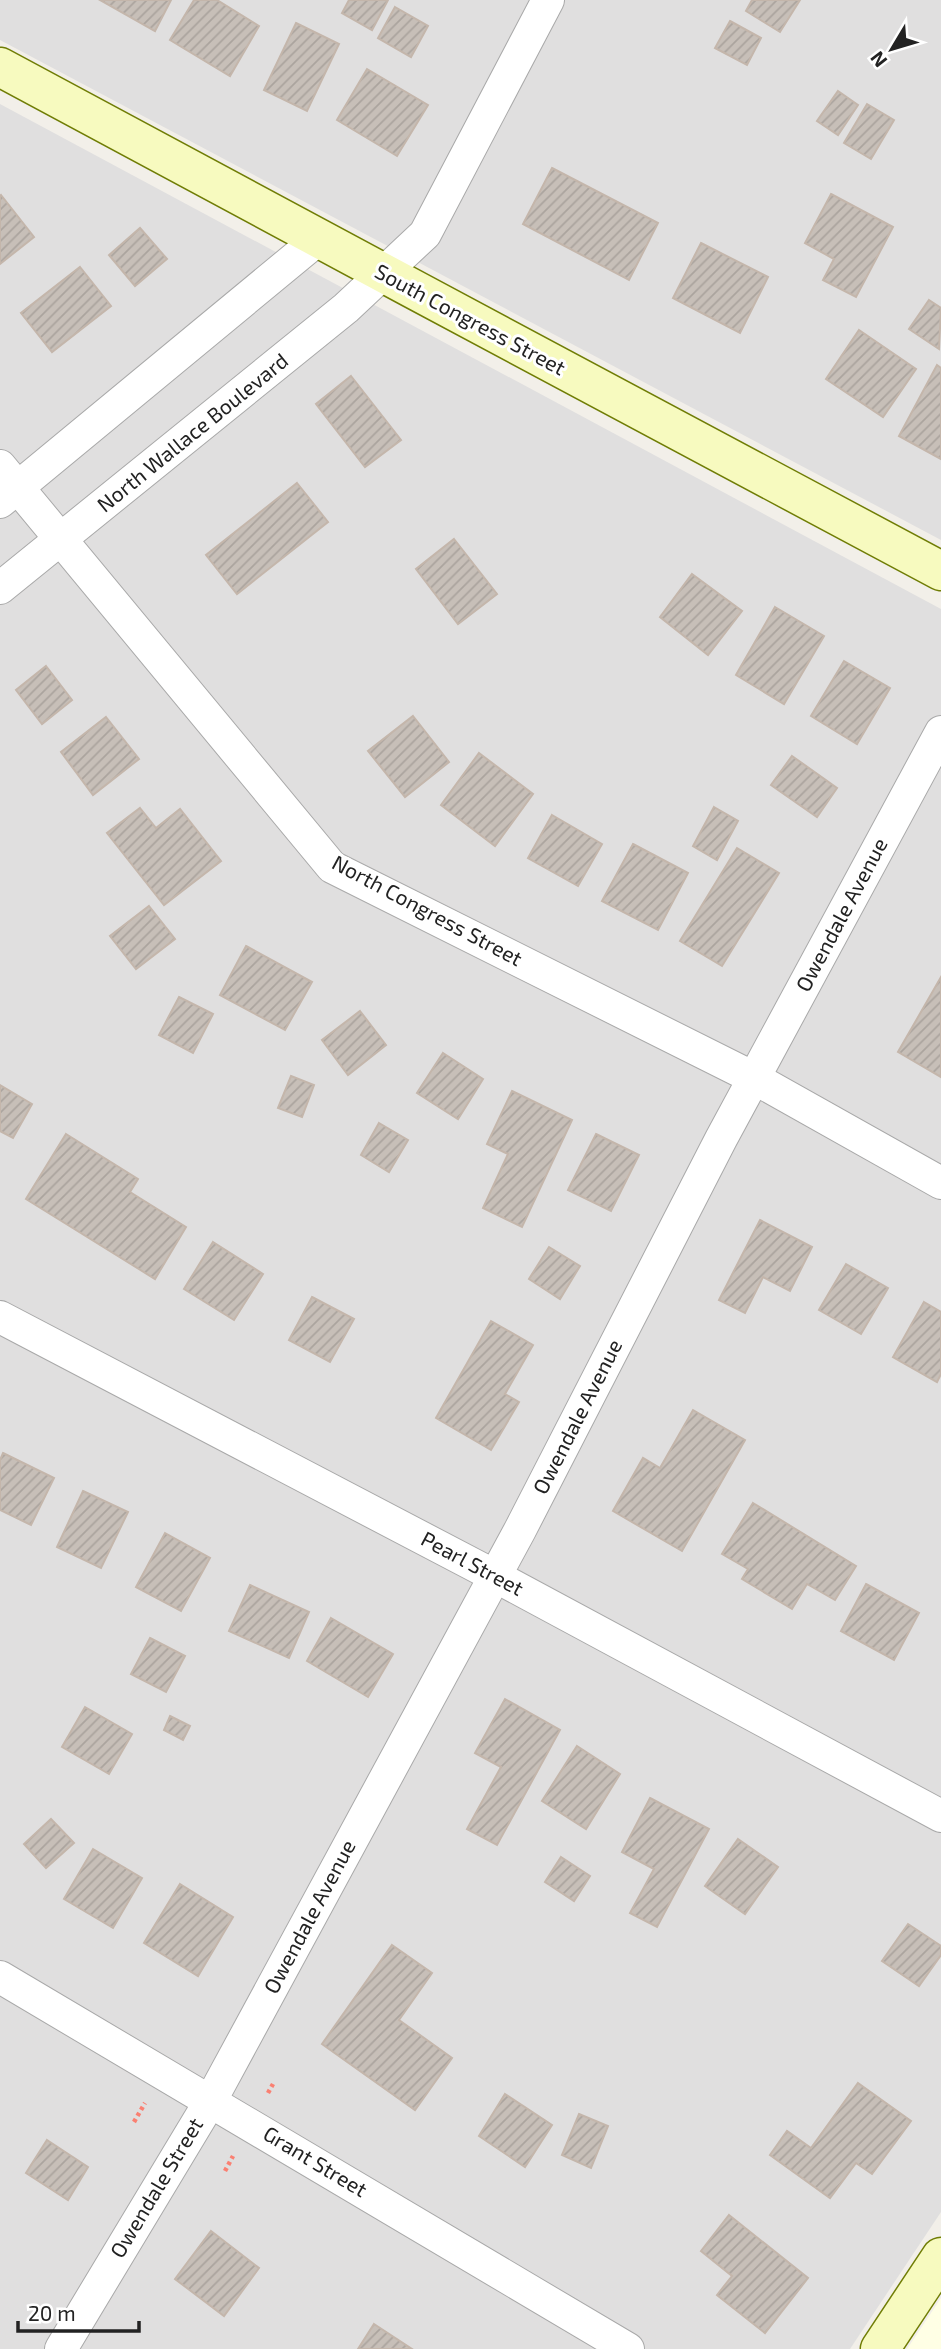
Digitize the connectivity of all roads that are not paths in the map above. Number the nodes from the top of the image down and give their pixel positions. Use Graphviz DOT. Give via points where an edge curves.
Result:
graph roads {
  1 [pos="548,0"];
  2 [pos="0,68"];
  3 [pos="317,240"];
  4 [pos="382,274"];
  5 [pos="6,485"];
  6 [pos="60,541"];
  7 [pos="941,570"];
  8 [pos="0,588"];
  9 [pos="941,732"];
  10 [pos="754,1078"];
  11 [pos="941,1183"];
  12 [pos="0,1317"];
  13 [pos="493,1575"];
  14 [pos="941,1816"];
  15 [pos="0,1977"];
  16 [pos="211,2100"];
  17 [pos="941,2257"];
  18 [pos="61,2349"];
  19 [pos="628,2349"];
  20 [pos="880,2349"];
  1 -- 4 [label="street, North Wallace Boulevard" via="425,234"];
  2 -- 3 [label="street, South Congress Street"];
  3 -- 4 [label="street, South Congress Street"];
  3 -- 5 [label="street"];
  4 -- 6 [label="street, North Wallace Boulevard"];
  4 -- 7 [label="street, South Congress Street"];
  5 -- 6 [label="street, North Congress Street"];
  6 -- 8 [label="street, North Wallace Boulevard"];
  6 -- 10 [label="street, North Congress Street" via="332,867"];
  9 -- 10 [label="street, Owendale Avenue"];
  10 -- 11 [label="street, North Congress Street"];
  10 -- 13 [label="street, Owendale Avenue"];
  12 -- 13 [label="street, Pearl Street"];
  13 -- 14 [label="street, Pearl Street"];
  13 -- 16 [label="street, Owendale Avenue"];
  15 -- 16 [label="street, Grant Street"];
  16 -- 18 [label="street, Owendale Street"];
  16 -- 19 [label="street, Grant Street"];
  17 -- 20 [label="street"];
}
